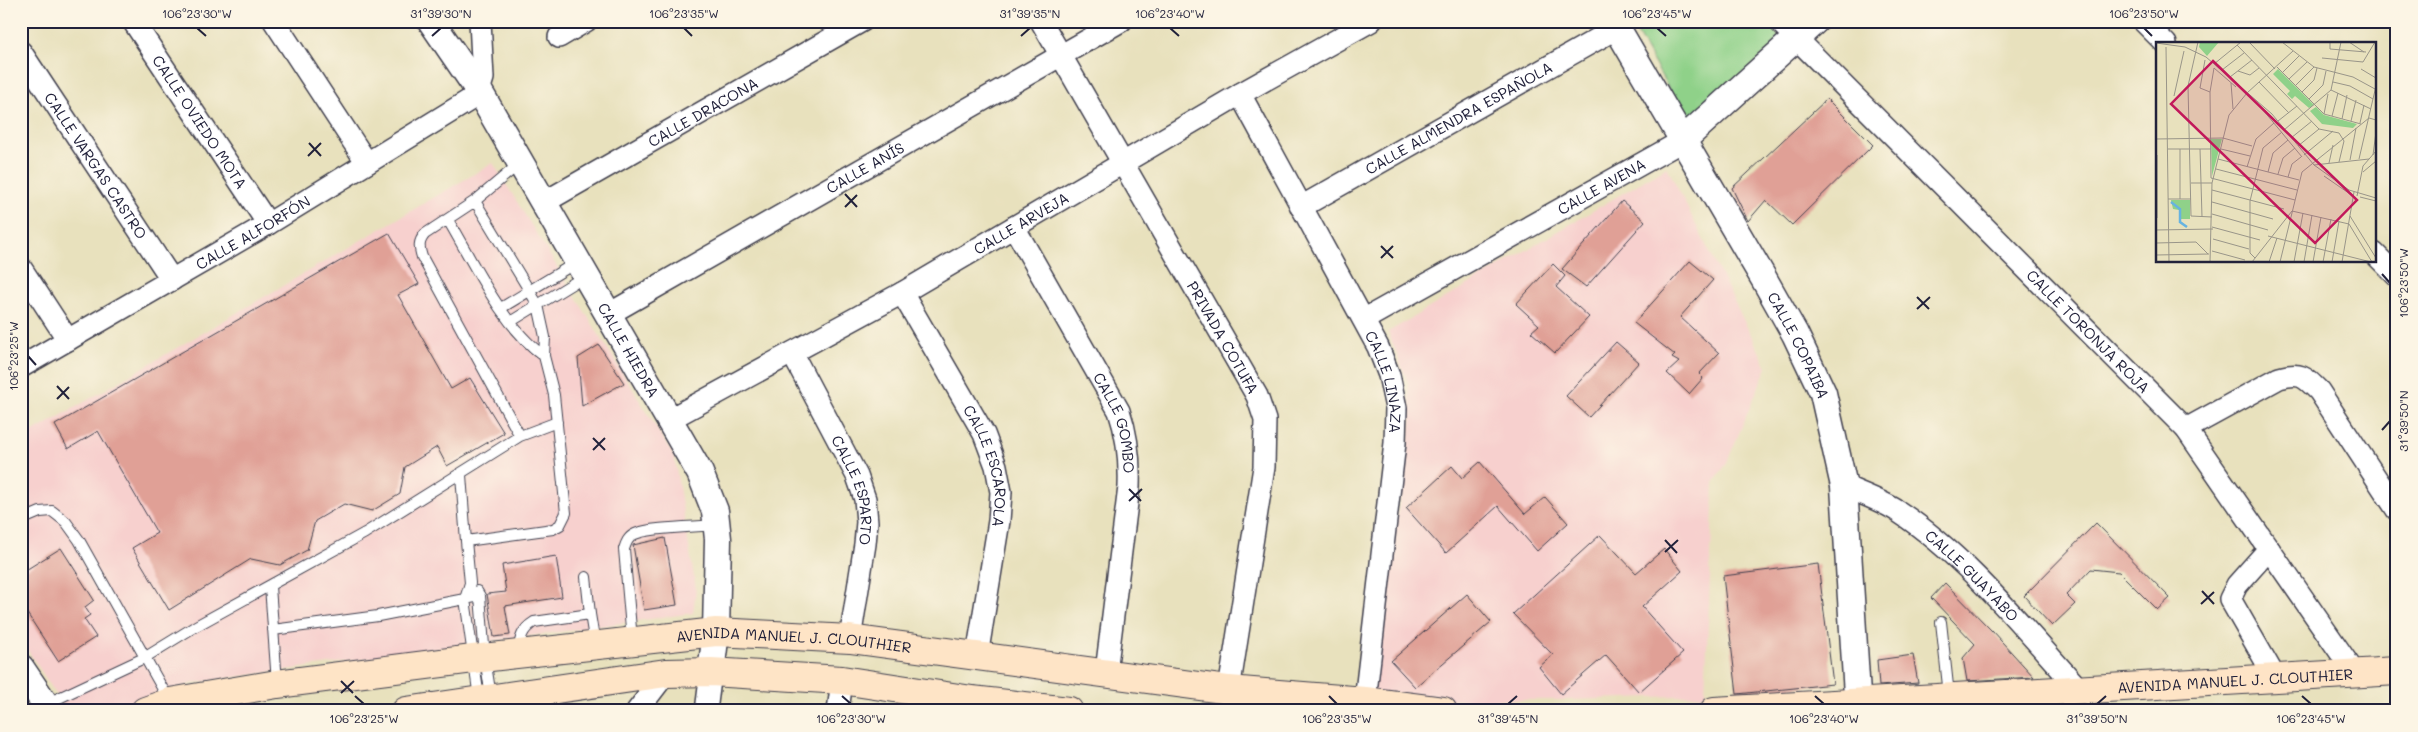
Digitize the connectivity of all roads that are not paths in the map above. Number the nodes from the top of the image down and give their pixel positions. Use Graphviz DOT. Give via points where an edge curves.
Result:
graph roads {
  1 [pos="133,21"];
  2 [pos="274,21"];
  3 [pos="431,21"];
  4 [pos="480,21"];
  5 [pos="586,21"];
  6 [pos="862,21"];
  7 [pos="1041,21"];
  8 [pos="1121,21"];
  9 [pos="1370,21"];
  10 [pos="1815,21"];
  11 [pos="2143,21"];
  12 [pos="1615,25"];
  13 [pos="1788,30"];
  14 [pos="559,37"];
  15 [pos="2164,42"];
  16 [pos="21,52"];
  17 [pos="1061,56"];
  18 [pos="479,91"];
  19 [pos="1240,94"];
  20 [pos="1682,141"];
  21 [pos="367,163"];
  22 [pos="520,163"];
  23 [pos="1122,164"];
  24 [pos="476,201"];
  25 [pos="544,202"];
  26 [pos="1301,207"];
  27 [pos="448,220"];
  28 [pos="268,224"];
  29 [pos="1014,227"];
  30 [pos="2376,255"];
  31 [pos="21,268"];
  32 [pos="581,269"];
  33 [pos="2397,276"];
  34 [pos="172,280"];
  35 [pos="530,291"];
  36 [pos="902,293"];
  37 [pos="538,305"];
  38 [pos="501,308"];
  39 [pos="608,314"];
  40 [pos="1365,319"];
  41 [pos="510,322"];
  42 [pos="68,340"];
  43 [pos="792,353"];
  44 [pos="544,356"];
  45 [pos="21,367"];
  46 [pos="670,419"];
  47 [pos="557,422"];
  48 [pos="2186,429"];
  49 [pos="520,436"];
  50 [pos="461,475"];
  51 [pos="1844,486"];
  52 [pos="2397,510"];
  53 [pos="21,520"];
  54 [pos="717,525"];
  55 [pos="466,541"];
  56 [pos="2269,549"];
  57 [pos="586,577"];
  58 [pos="470,583"];
  59 [pos="270,586"];
  60 [pos="480,596"];
  61 [pos="465,598"];
  62 [pos="590,614"];
  63 [pos="1941,622"];
  64 [pos="273,630"];
  65 [pos="716,632"];
  66 [pos="850,639"];
  67 [pos="632,640"];
  68 [pos="595,645"];
  69 [pos="518,654"];
  70 [pos="978,656"];
  71 [pos="144,658"];
  72 [pos="479,658"];
  73 [pos="21,668"];
  74 [pos="2397,671"];
  75 [pos="711,672"];
  76 [pos="1106,672"];
  77 [pos="666,673"];
  78 [pos="2356,674"];
  79 [pos="2276,679"];
  80 [pos="842,680"];
  81 [pos="277,684"];
  82 [pos="2079,689"];
  83 [pos="1229,690"];
  84 [pos="1949,697"];
  85 [pos="485,699"];
  86 [pos="536,701"];
  87 [pos="1365,701"];
  88 [pos="971,705"];
  89 [pos="173,706"];
  90 [pos="1858,706"];
  91 [pos="453,707"];
  92 [pos="48,708"];
  93 [pos="145,711"];
  94 [pos="406,711"];
  95 [pos="637,711"];
  96 [pos="706,711"];
  97 [pos="838,711"];
  98 [pos="1069,711"];
  99 [pos="1443,711"];
  100 [pos="1714,711"];
  1 -- 28 [label="street, CALLE OVIEDO MOTA"];
  2 -- 21 [label="street"];
  3 -- 18 [label="street, CALLE HIEDRA"];
  4 -- 18 [label="street" via="483,78"];
  5 -- 14 [label="street"];
  6 -- 25 [label="street, CALLE DRACONA"];
  7 -- 17 [label="street, PRIVADA COTUFA"];
  8 -- 17 [label="street, CALLE ANÍS"];
  9 -- 19 [label="street, CALLE ARVEJA"];
  10 -- 13 [label="street, CALLE AVENA"];
  11 -- 15 [label="street"];
  12 -- 20 [label="street, CALLE COPAIBA"];
  12 -- 26 [label="street, CALLE ALMENDRA ESPAÑOLA"];
  13 -- 20 [label="street, CALLE AVENA"];
  13 -- 48 [label="street, CALLE TORONJA ROJA"];
  16 -- 34 [label="street, CALLE VARGAS CASTRO"];
  17 -- 23 [label="street, PRIVADA COTUFA"];
  17 -- 39 [label="street, CALLE ANÍS"];
  18 -- 21 [label="street, CALLE ALFORFÓN"];
  18 -- 22 [label="street, CALLE HIEDRA"];
  19 -- 23 [label="street, CALLE ARVEJA"];
  19 -- 26 [label="street, CALLE LINAZA"];
  20 -- 40 [label="street, CALLE AVENA"];
  20 -- 51 [label="street, CALLE COPAIBA" via="1795,334 1823,393"];
  21 -- 28 [label="street, CALLE ALFORFÓN"];
  22 -- 24 [label="lane"];
  22 -- 25 [label="street, CALLE HIEDRA"];
  23 -- 29 [label="street, CALLE ARVEJA"];
  23 -- 83 [label="street, PRIVADA COTUFA" via="1257,396 1265,420 1264,466"];
  24 -- 27 [label="lane"];
  24 -- 35 [label="lane"];
  25 -- 32 [label="street, CALLE HIEDRA"];
  26 -- 40 [label="street, CALLE LINAZA"];
  27 -- 38 [label="lane"];
  27 -- 49 [label="lane" via="425,234 420,241 422,257"];
  28 -- 34 [label="street, CALLE ALFORFÓN"];
  29 -- 36 [label="street, CALLE ARVEJA"];
  29 -- 76 [label="street, CALLE GOMBO" via="1120,411 1126,432 1130,458 1129,487"];
  30 -- 33 [label="street"];
  31 -- 42 [label="street"];
  32 -- 35 [label="lane"];
  32 -- 37 [label="lane"];
  32 -- 39 [label="street, CALLE HIEDRA"];
  34 -- 42 [label="street, CALLE ALFORFÓN"];
  35 -- 37 [label="lane"];
  35 -- 38 [label="lane"];
  36 -- 43 [label="street, CALLE ARVEJA"];
  36 -- 70 [label="street, CALLE ESCAROLA" via="984,434 996,466 1001,492 999,521"];
  37 -- 41 [label="lane"];
  37 -- 44 [label="lane" via="545,337"];
  38 -- 41 [label="lane"];
  39 -- 46 [label="street, CALLE HIEDRA"];
  40 -- 87 [label="street, CALLE LINAZA" via="1389,374 1396,408 1395,443"];
  41 -- 44 [label="lane"];
  42 -- 45 [label="street, CALLE ALFORFÓN"];
  43 -- 46 [label="street, CALLE ARVEJA"];
  43 -- 66 [label="street, CALLE ESPARTO" via="857,476 865,499 865,544"];
  44 -- 47 [label="lane"];
  46 -- 54 [label="street, CALLE HIEDRA" via="700,473 713,504"];
  47 -- 49 [label="lane"];
  47 -- 55 [label="lane" via="564,520 553,529"];
  48 -- 52 [label="street" via="2279,378 2294,374 2307,379 2319,391"];
  48 -- 56 [label="street, CALLE TORONJA ROJA"];
  49 -- 50 [label="lane"];
  50 -- 55 [label="lane"];
  50 -- 59 [label="lane"];
  51 -- 82 [label="street, CALLE GUAYABO" via="1898,511 1934,539"];
  51 -- 90 [label="street, CALLE COPAIBA"];
  53 -- 71 [label="lane" via="52,511 66,522"];
  54 -- 65 [label="street, CALLE HIEDRA"];
  54 -- 67 [label="lane" via="646,532 634,534 627,540 624,549"];
  55 -- 58 [label="lane"];
  56 -- 78 [label="street, CALLE TORONJA ROJA"];
  56 -- 79 [label="street" via="2230,599"];
  57 -- 62 [label="lane"];
  58 -- 60 [label="lane"];
  58 -- 61 [label="lane"];
  59 -- 64 [label="lane"];
  59 -- 71 [label="lane"];
  60 -- 61 [label="lane"];
  60 -- 72 [label="lane"];
  61 -- 64 [label="lane" via="378,616"];
  61 -- 72 [label="lane"];
  62 -- 68 [label="lane"];
  62 -- 69 [label="lane" via="534,622 521,633"];
  63 -- 84 [label="lane"];
  64 -- 81 [label="lane"];
  65 -- 66 [label="main road, AVENIDA MANUEL J. CLOUTHIER"];
  65 -- 67 [label="main road, AVENIDA MANUEL J. CLOUTHIER"];
  65 -- 75 [label="street, CALLE HIEDRA"];
  66 -- 70 [label="main road, AVENIDA MANUEL J. CLOUTHIER"];
  67 -- 68 [label="main road, AVENIDA MANUEL J. CLOUTHIER"];
  68 -- 69 [label="main road, AVENIDA MANUEL J. CLOUTHIER"];
  69 -- 72 [label="main road, AVENIDA MANUEL J. CLOUTHIER"];
  70 -- 76 [label="main road, AVENIDA MANUEL J. CLOUTHIER"];
  71 -- 89 [label="lane"];
  71 -- 92 [label="lane"];
  72 -- 81 [label="main road, AVENIDA MANUEL J. CLOUTHIER"];
  72 -- 85 [label="lane"];
  73 -- 92 [label="street"];
  74 -- 78 [label="main road, AVENIDA MANUEL J. CLOUTHIER"];
  75 -- 77 [label="main road"];
  75 -- 80 [label="main road"];
  75 -- 96 [label="street, CALLE HIEDRA"];
  76 -- 83 [label="main road, AVENIDA MANUEL J. CLOUTHIER"];
  77 -- 86 [label="main road"];
  77 -- 95 [label="street"];
  78 -- 79 [label="main road, AVENIDA MANUEL J. CLOUTHIER"];
  79 -- 82 [label="main road, AVENIDA MANUEL J. CLOUTHIER"];
  80 -- 88 [label="main road"];
  80 -- 97 [label="street"];
  81 -- 89 [label="main road, AVENIDA MANUEL J. CLOUTHIER"];
  82 -- 84 [label="main road, AVENIDA MANUEL J. CLOUTHIER"];
  83 -- 87 [label="main road, AVENIDA MANUEL J. CLOUTHIER"];
  84 -- 90 [label="main road, AVENIDA MANUEL J. CLOUTHIER"];
  85 -- 86 [label="main road"];
  85 -- 91 [label="main road"];
  87 -- 99 [label="main road, AVENIDA MANUEL J. CLOUTHIER"];
  88 -- 98 [label="main road"];
  89 -- 93 [label="main road, AVENIDA MANUEL J. CLOUTHIER"];
  90 -- 100 [label="main road, AVENIDA MANUEL J. CLOUTHIER"];
  91 -- 94 [label="main road"];
}
